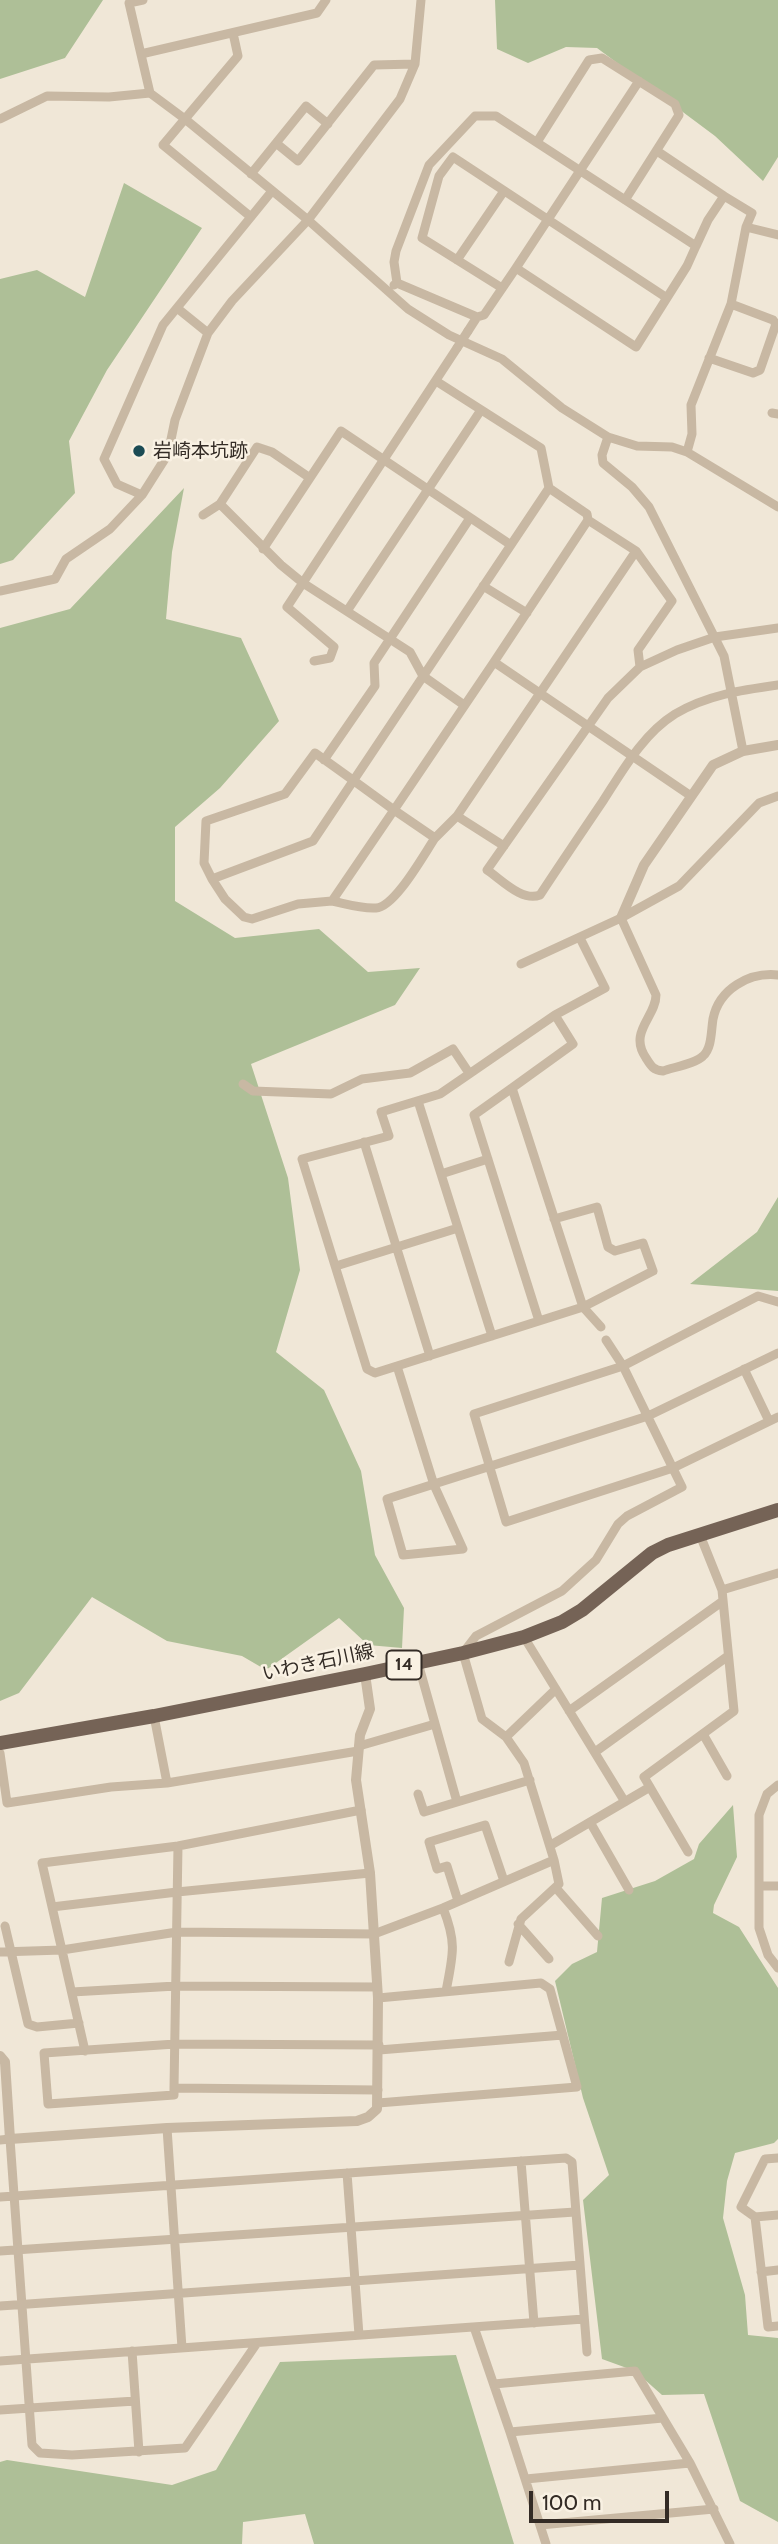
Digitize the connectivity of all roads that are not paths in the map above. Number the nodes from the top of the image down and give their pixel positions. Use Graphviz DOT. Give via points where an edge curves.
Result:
graph roads {
  1 [pos="143,0"];
  2 [pos="326,0"];
  3 [pos="421,0"];
  4 [pos="233,33"];
  5 [pos="141,54"];
  6 [pos="410,64"];
  7 [pos="639,81"];
  8 [pos="150,93"];
  9 [pos="185,118"];
  10 [pos="0,119"];
  11 [pos="328,124"];
  12 [pos="537,142"];
  13 [pos="276,143"];
  14 [pos="657,151"];
  15 [pos="580,170"];
  16 [pos="251,174"];
  17 [pos="272,191"];
  18 [pos="504,191"];
  19 [pos="724,196"];
  20 [pos="625,200"];
  21 [pos="251,217"];
  22 [pos="548,219"];
  23 [pos="307,220"];
  24 [pos="746,227"];
  25 [pos="778,235"];
  26 [pos="696,246"];
  27 [pos="457,260"];
  28 [pos="516,268"];
  29 [pos="397,283"];
  30 [pos="502,288"];
  31 [pos="387,291"];
  32 [pos="667,298"];
  33 [pos="732,304"];
  34 [pos="177,308"];
  35 [pos="477,317"];
  36 [pos="208,333"];
  37 [pos="709,358"];
  38 [pos="436,381"];
  39 [pos="481,410"];
  40 [pos="608,437"];
  41 [pos="687,452"];
  42 [pos="384,460"];
  43 [pos="310,478"];
  44 [pos="549,488"];
  45 [pos="428,489"];
  46 [pos="142,495"];
  47 [pos="220,504"];
  48 [pos="778,507"];
  49 [pos="203,514"];
  50 [pos="470,518"];
  51 [pos="589,520"];
  52 [pos="511,545"];
  53 [pos="263,549"];
  54 [pos="636,551"];
  55 [pos="303,583"];
  56 [pos="484,586"];
  57 [pos="0,590"];
  58 [pos="347,611"];
  59 [pos="527,613"];
  60 [pos="778,628"];
  61 [pos="715,637"];
  62 [pos="390,639"];
  63 [pos="314,661"];
  64 [pos="494,662"];
  65 [pos="640,667"];
  66 [pos="423,676"];
  67 [pos="778,685"];
  68 [pos="732,692"];
  69 [pos="540,693"];
  70 [pos="464,705"];
  71 [pos="587,725"];
  72 [pos="778,745"];
  73 [pos="743,751"];
  74 [pos="633,756"];
  75 [pos="324,760"];
  76 [pos="353,780"];
  77 [pos="691,796"];
  78 [pos="778,796"];
  79 [pos="394,810"];
  80 [pos="457,816"];
  81 [pos="435,838"];
  82 [pos="504,846"];
  83 [pos="212,879"];
  84 [pos="332,901"];
  85 [pos="621,918"];
  86 [pos="580,938"];
  87 [pos="521,964"];
  88 [pos="778,975"];
  89 [pos="555,1015"];
  90 [pos="470,1073"];
  91 [pos="243,1084"];
  92 [pos="512,1088"];
  93 [pos="418,1101"];
  94 [pos="364,1142"];
  95 [pos="488,1160"];
  96 [pos="441,1174"];
  97 [pos="554,1219"];
  98 [pos="458,1228"];
  99 [pos="396,1247"];
  100 [pos="336,1266"];
  101 [pos="778,1301"];
  102 [pos="583,1307"];
  103 [pos="539,1321"];
  104 [pos="601,1327"];
  105 [pos="492,1336"];
  106 [pos="606,1340"];
  107 [pos="778,1353"];
  108 [pos="430,1356"];
  109 [pos="397,1366"];
  110 [pos="623,1366"];
  111 [pos="744,1369"];
  112 [pos="648,1416"];
  113 [pos="773,1419"];
  114 [pos="489,1466"];
  115 [pos="673,1468"];
  116 [pos="435,1485"];
  117 [pos="778,1510"];
  118 [pos="700,1535"];
  119 [pos="778,1573"];
  120 [pos="722,1590"];
  121 [pos="723,1601"];
  122 [pos="524,1637"];
  123 [pos="464,1653"];
  124 [pos="728,1656"];
  125 [pos="418,1663"];
  126 [pos="365,1674"];
  127 [pos="556,1689"];
  128 [pos="569,1711"];
  129 [pos="154,1716"];
  130 [pos="435,1724"];
  131 [pos="703,1734"];
  132 [pos="506,1737"];
  133 [pos="0,1743"];
  134 [pos="358,1748"];
  135 [pos="595,1752"];
  136 [pos="0,1753"];
  137 [pos="727,1776"];
  138 [pos="530,1780"];
  139 [pos="167,1783"];
  140 [pos="778,1785"];
  141 [pos="650,1787"];
  142 [pos="418,1794"];
  143 [pos="457,1802"];
  144 [pos="625,1802"];
  145 [pos="361,1810"];
  146 [pos="590,1822"];
  147 [pos="551,1845"];
  148 [pos="178,1846"];
  149 [pos="688,1852"];
  150 [pos="554,1860"];
  151 [pos="370,1873"];
  152 [pos="504,1881"];
  153 [pos="759,1886"];
  154 [pos="778,1886"];
  155 [pos="556,1888"];
  156 [pos="629,1890"];
  157 [pos="177,1892"];
  158 [pos="458,1901"];
  159 [pos="52,1907"];
  160 [pos="443,1908"];
  161 [pos="518,1924"];
  162 [pos="5,1926"];
  163 [pos="177,1932"];
  164 [pos="374,1934"];
  165 [pos="598,1936"];
  166 [pos="62,1950"];
  167 [pos="11,1951"];
  168 [pos="0,1952"];
  169 [pos="549,1959"];
  170 [pos="509,1962"];
  171 [pos="778,1968"];
  172 [pos="176,1986"];
  173 [pos="446,1991"];
  174 [pos="72,1992"];
  175 [pos="378,1992"];
  176 [pos="79,2024"];
  177 [pos="563,2035"];
  178 [pos="175,2044"];
  179 [pos="379,2048"];
  180 [pos="85,2050"];
  181 [pos="0,2056"];
  182 [pos="174,2088"];
  183 [pos="3,2090"];
  184 [pos="378,2090"];
  185 [pos="379,2103"];
  186 [pos="167,2128"];
  187 [pos="5,2139"];
  188 [pos="778,2158"];
  189 [pos="521,2161"];
  190 [pos="347,2173"];
  191 [pos="171,2185"];
  192 [pos="14,2196"];
  193 [pos="0,2197"];
  194 [pos="575,2212"];
  195 [pos="778,2215"];
  196 [pos="526,2216"];
  197 [pos="755,2217"];
  198 [pos="351,2227"];
  199 [pos="174,2239"];
  200 [pos="18,2250"];
  201 [pos="0,2251"];
  202 [pos="580,2265"];
  203 [pos="530,2269"];
  204 [pos="778,2270"];
  205 [pos="761,2272"];
  206 [pos="355,2281"];
  207 [pos="178,2293"];
  208 [pos="22,2304"];
  209 [pos="0,2306"];
  210 [pos="584,2319"];
  211 [pos="534,2323"];
  212 [pos="778,2326"];
  213 [pos="474,2327"];
  214 [pos="359,2335"];
  215 [pos="257,2343"];
  216 [pos="181,2348"];
  217 [pos="132,2351"];
  218 [pos="587,2352"];
  219 [pos="26,2359"];
  220 [pos="0,2361"];
  221 [pos="494,2384"];
  222 [pos="135,2401"];
  223 [pos="29,2408"];
  224 [pos="0,2410"];
  225 [pos="663,2418"];
  226 [pos="510,2432"];
  227 [pos="139,2452"];
  228 [pos="690,2463"];
  229 [pos="526,2479"];
  230 [pos="714,2509"];
  231 [pos="540,2525"];
  232 [pos="546,2544"];
  233 [pos="730,2544"];
  1 -- 5 [label="street" via="129,3"];
  2 -- 4 [label="street" via="317,13"];
  3 -- 6 [label="street"];
  4 -- 5 [label="street"];
  4 -- 9 [label="street" via="238,56"];
  5 -- 8 [label="street"];
  6 -- 11 [label="street" via="374,65"];
  6 -- 23 [label="street" via="400,99"];
  7 -- 12 [label="street" via="603,58 589,60"];
  7 -- 14 [label="street" via="675,104 679,115"];
  7 -- 15 [label="street"];
  8 -- 9 [label="street"];
  8 -- 10 [label="street" via="47,96"];
  9 -- 16 [label="street"];
  9 -- 21 [label="street" via="163,145"];
  11 -- 13 [label="street" via="306,106"];
  11 -- 13 [label="street" via="298,161"];
  12 -- 15 [label="street"];
  12 -- 29 [label="street" via="496,116 475,116 424,174 396,251"];
  13 -- 16 [label="street"];
  14 -- 19 [label="street"];
  14 -- 20 [label="street"];
  15 -- 20 [label="street"];
  15 -- 22 [label="street"];
  16 -- 17 [label="street"];
  17 -- 21 [label="street"];
  17 -- 23 [label="street"];
  18 -- 22 [label="street"];
  18 -- 27 [label="street"];
  18 -- 27 [label="street" via="453,157 439,176 422,238"];
  19 -- 24 [label="street" via="752,213"];
  19 -- 26 [label="street"];
  20 -- 26 [label="street"];
  21 -- 34 [label="street"];
  22 -- 28 [label="street"];
  22 -- 32 [label="street"];
  23 -- 31 [label="street"];
  23 -- 36 [label="street"];
  24 -- 25 [label="street"];
  24 -- 33 [label="street"];
  26 -- 32 [label="street"];
  27 -- 30 [label="street"];
  28 -- 30 [label="street"];
  28 -- 32 [label="street" via="636,347"];
  29 -- 31 [label="street"];
  29 -- 35 [label="street"];
  30 -- 35 [label="street" via="484,315"];
  31 -- 40 [label="street" via="434,326 502,359 562,408"];
  33 -- 37 [label="street"];
  33 -- 37 [label="street" via="776,324 760,370 752,373"];
  34 -- 36 [label="street"];
  34 -- 46 [label="street" via="163,325 104,459 117,484"];
  35 -- 38 [label="street, bridge"];
  36 -- 46 [label="street" via="175,420 168,454"];
  37 -- 41 [label="street" via="691,404"];
  38 -- 39 [label="street"];
  38 -- 42 [label="street"];
  39 -- 44 [label="street" via="541,448"];
  39 -- 45 [label="street"];
  40 -- 41 [label="street"];
  40 -- 61 [label="street" via="603,463 649,508"];
  41 -- 48 [label="street"];
  42 -- 43 [label="street" via="341,431"];
  42 -- 45 [label="street"];
  42 -- 55 [label="street"];
  43 -- 47 [label="street" via="257,447"];
  43 -- 53 [label="street"];
  44 -- 51 [label="street"];
  44 -- 52 [label="street"];
  45 -- 50 [label="street"];
  45 -- 58 [label="street"];
  46 -- 57 [label="street" via="110,529 66,559 55,579"];
  47 -- 49 [label="street"];
  47 -- 53 [label="street"];
  50 -- 52 [label="street"];
  50 -- 62 [label="street"];
  51 -- 54 [label="street"];
  51 -- 59 [label="street"];
  52 -- 56 [label="street"];
  53 -- 55 [label="street"];
  54 -- 65 [label="street" via="672,601 638,650"];
  54 -- 69 [label="street"];
  55 -- 58 [label="street"];
  55 -- 63 [label="street" via="288,607 334,647 330,658"];
  56 -- 59 [label="street"];
  56 -- 66 [label="street"];
  58 -- 62 [label="street"];
  59 -- 64 [label="street"];
  60 -- 61 [label="street"];
  61 -- 65 [label="street"];
  61 -- 68 [label="street"];
  62 -- 66 [label="street" via="410,652"];
  62 -- 75 [label="street" via="374,663 375,686"];
  64 -- 69 [label="street"];
  64 -- 70 [label="street"];
  65 -- 71 [label="street"];
  66 -- 70 [label="street"];
  66 -- 76 [label="street"];
  67 -- 68 [label="street"];
  68 -- 73 [label="street"];
  68 -- 74 [label="street" via="674,715"];
  69 -- 71 [label="street"];
  69 -- 80 [label="street"];
  70 -- 79 [label="street"];
  71 -- 74 [label="street"];
  71 -- 82 [label="street"];
  72 -- 73 [label="street"];
  73 -- 77 [label="street" via="713,765"];
  74 -- 77 [label="street"];
  74 -- 82 [label="street" via="540,895 524,895 487,870"];
  75 -- 76 [label="street"];
  75 -- 83 [label="street" via="315,753 285,794 206,821 204,863"];
  76 -- 79 [label="street"];
  76 -- 83 [label="street" via="313,841"];
  77 -- 85 [label="street" via="644,864"];
  78 -- 85 [label="street" via="759,803 679,886"];
  79 -- 81 [label="street"];
  79 -- 84 [label="street"];
  80 -- 81 [label="street"];
  80 -- 82 [label="street"];
  81 -- 84 [label="street" via="386,905 377,908"];
  83 -- 84 [label="street" via="225,899 252,919 298,904"];
  85 -- 86 [label="street"];
  85 -- 88 [label="street" via="656,995 642,1029 640,1050 657,1070 706,1054 713,1016 732,988 752,976"];
  86 -- 87 [label="street"];
  86 -- 89 [label="street" via="605,988"];
  89 -- 90 [label="street"];
  89 -- 92 [label="street" via="573,1044"];
  90 -- 91 [label="street" via="453,1048 410,1073 362,1079 331,1094 253,1091"];
  90 -- 93 [label="street" via="440,1094"];
  92 -- 95 [label="street" via="474,1115"];
  92 -- 97 [label="street"];
  93 -- 94 [label="street" via="381,1112 389,1136"];
  93 -- 96 [label="street"];
  94 -- 99 [label="street"];
  94 -- 100 [label="street" via="302,1160"];
  95 -- 96 [label="street"];
  95 -- 103 [label="street"];
  96 -- 98 [label="street"];
  97 -- 102 [label="street"];
  97 -- 102 [label="street" via="597,1207 608,1247 615,1251 643,1243 653,1271"];
  98 -- 99 [label="street"];
  98 -- 105 [label="street"];
  99 -- 100 [label="street"];
  99 -- 108 [label="street"];
  100 -- 109 [label="street" via="367,1369 375,1373"];
  101 -- 110 [label="street" via="758,1296"];
  102 -- 103 [label="street"];
  102 -- 104 [label="street"];
  103 -- 105 [label="street"];
  105 -- 108 [label="street"];
  106 -- 110 [label="street"];
  107 -- 111 [label="street"];
  108 -- 109 [label="street"];
  109 -- 116 [label="street"];
  110 -- 112 [label="street"];
  110 -- 114 [label="street" via="474,1414"];
  111 -- 112 [label="street"];
  111 -- 113 [label="street"];
  112 -- 114 [label="street"];
  112 -- 115 [label="street"];
  113 -- 115 [label="street"];
  114 -- 115 [label="street" via="506,1522"];
  114 -- 116 [label="street"];
  115 -- 123 [label="street" via="682,1487 627,1516 596,1560 562,1591 476,1636"];
  116 -- 116 [label="street" via="463,1549 404,1555 387,1499"];
  117 -- 118 [label="main road, いわき石川線 / 14"];
  118 -- 120 [label="street"];
  118 -- 122 [label="main road, いわき石川線 / 14" via="652,1553 582,1610"];
  119 -- 120 [label="street"];
  120 -- 121 [label="street"];
  121 -- 124 [label="street"];
  121 -- 128 [label="street"];
  122 -- 123 [label="main road, いわき石川線 / 14"];
  122 -- 127 [label="street"];
  123 -- 125 [label="main road, いわき石川線 / 14"];
  123 -- 132 [label="street" via="482,1719"];
  124 -- 131 [label="street" via="734,1711"];
  124 -- 135 [label="street"];
  125 -- 126 [label="main road, いわき石川線 / 14"];
  125 -- 130 [label="street"];
  126 -- 129 [label="main road, いわき石川線 / 14"];
  126 -- 134 [label="street" via="370,1709"];
  127 -- 128 [label="street"];
  127 -- 132 [label="street"];
  128 -- 135 [label="street"];
  129 -- 133 [label="main road, いわき石川線 / 14"];
  129 -- 139 [label="street"];
  130 -- 134 [label="street"];
  130 -- 143 [label="street"];
  131 -- 137 [label="street"];
  131 -- 141 [label="street" via="644,1777"];
  132 -- 138 [label="street"];
  134 -- 139 [label="street"];
  134 -- 145 [label="street" via="356,1780"];
  135 -- 144 [label="street"];
  136 -- 139 [label="street" via="8,1803"];
  138 -- 143 [label="street"];
  138 -- 147 [label="street"];
  140 -- 153 [label="street" via="767,1794 759,1815"];
  141 -- 144 [label="street"];
  141 -- 149 [label="street"];
  142 -- 143 [label="street" via="424,1812"];
  144 -- 146 [label="street"];
  145 -- 148 [label="street"];
  145 -- 151 [label="street"];
  146 -- 147 [label="street"];
  146 -- 156 [label="street"];
  147 -- 150 [label="street"];
  148 -- 157 [label="street"];
  148 -- 159 [label="street" via="42,1863"];
  150 -- 152 [label="street"];
  150 -- 155 [label="street"];
  151 -- 157 [label="street"];
  151 -- 164 [label="street"];
  152 -- 158 [label="street"];
  152 -- 158 [label="street" via="485,1825 429,1842 437,1869 447,1866"];
  153 -- 154 [label="street"];
  153 -- 171 [label="street" via="762,1941"];
  155 -- 161 [label="street"];
  155 -- 165 [label="street"];
  157 -- 159 [label="street"];
  157 -- 163 [label="street"];
  158 -- 160 [label="street"];
  159 -- 166 [label="street"];
  160 -- 164 [label="street"];
  160 -- 173 [label="street" via="453,1931 454,1951"];
  161 -- 169 [label="street"];
  161 -- 170 [label="street"];
  162 -- 167 [label="street"];
  163 -- 164 [label="street"];
  163 -- 166 [label="street"];
  163 -- 172 [label="street"];
  164 -- 175 [label="street"];
  166 -- 167 [label="street"];
  166 -- 174 [label="street"];
  167 -- 168 [label="street"];
  167 -- 176 [label="street" via="28,2024"];
  172 -- 174 [label="street"];
  172 -- 175 [label="street"];
  172 -- 178 [label="street"];
  173 -- 175 [label="street"];
  173 -- 177 [label="street" via="547,1985"];
  174 -- 176 [label="street"];
  175 -- 179 [label="street"];
  176 -- 180 [label="street"];
  177 -- 179 [label="street"];
  177 -- 185 [label="street" via="577,2087"];
  178 -- 179 [label="street"];
  178 -- 180 [label="street"];
  178 -- 182 [label="street"];
  179 -- 184 [label="street"];
  180 -- 182 [label="street" via="44,2053 48,2104 174,2095"];
  181 -- 183 [label="street" via="5,2062"];
  182 -- 184 [label="street"];
  183 -- 187 [label="street"];
  184 -- 185 [label="street"];
  185 -- 186 [label="street" via="358,2121"];
  186 -- 187 [label="street"];
  186 -- 191 [label="street"];
  187 -- 192 [label="street"];
  188 -- 197 [label="street" via="765,2160 741,2207"];
  189 -- 190 [label="street"];
  189 -- 194 [label="street" via="566,2158 572,2162"];
  189 -- 196 [label="street"];
  190 -- 191 [label="street"];
  190 -- 198 [label="street"];
  191 -- 192 [label="street"];
  191 -- 199 [label="street"];
  192 -- 193 [label="street"];
  192 -- 200 [label="street"];
  194 -- 196 [label="street"];
  194 -- 202 [label="street"];
  195 -- 197 [label="street"];
  196 -- 198 [label="street"];
  196 -- 203 [label="street"];
  197 -- 205 [label="street"];
  198 -- 199 [label="street"];
  198 -- 206 [label="street"];
  199 -- 200 [label="street"];
  199 -- 207 [label="street"];
  200 -- 201 [label="street"];
  200 -- 208 [label="street"];
  202 -- 203 [label="street"];
  202 -- 210 [label="street"];
  203 -- 206 [label="street"];
  203 -- 211 [label="street"];
  204 -- 205 [label="street"];
  205 -- 212 [label="street" via="768,2327"];
  206 -- 207 [label="street"];
  206 -- 214 [label="street"];
  207 -- 208 [label="street"];
  207 -- 216 [label="street"];
  208 -- 209 [label="street"];
  208 -- 219 [label="street"];
  210 -- 211 [label="street"];
  210 -- 218 [label="street"];
  211 -- 213 [label="street"];
  213 -- 214 [label="street"];
  213 -- 221 [label="street"];
  214 -- 215 [label="street"];
  215 -- 216 [label="street"];
  215 -- 227 [label="street" via="185,2448"];
  216 -- 217 [label="street"];
  217 -- 219 [label="street"];
  217 -- 222 [label="street"];
  219 -- 220 [label="street"];
  219 -- 223 [label="street"];
  221 -- 225 [label="street" via="635,2371"];
  221 -- 226 [label="street"];
  222 -- 223 [label="street"];
  222 -- 227 [label="street"];
  223 -- 224 [label="street"];
  223 -- 227 [label="street" via="32,2445 40,2453"];
  225 -- 226 [label="street"];
  225 -- 228 [label="street"];
  226 -- 229 [label="street"];
  228 -- 229 [label="street"];
  228 -- 230 [label="street"];
  229 -- 231 [label="street"];
  230 -- 231 [label="street"];
  230 -- 233 [label="street"];
  231 -- 232 [label="street"];
}
